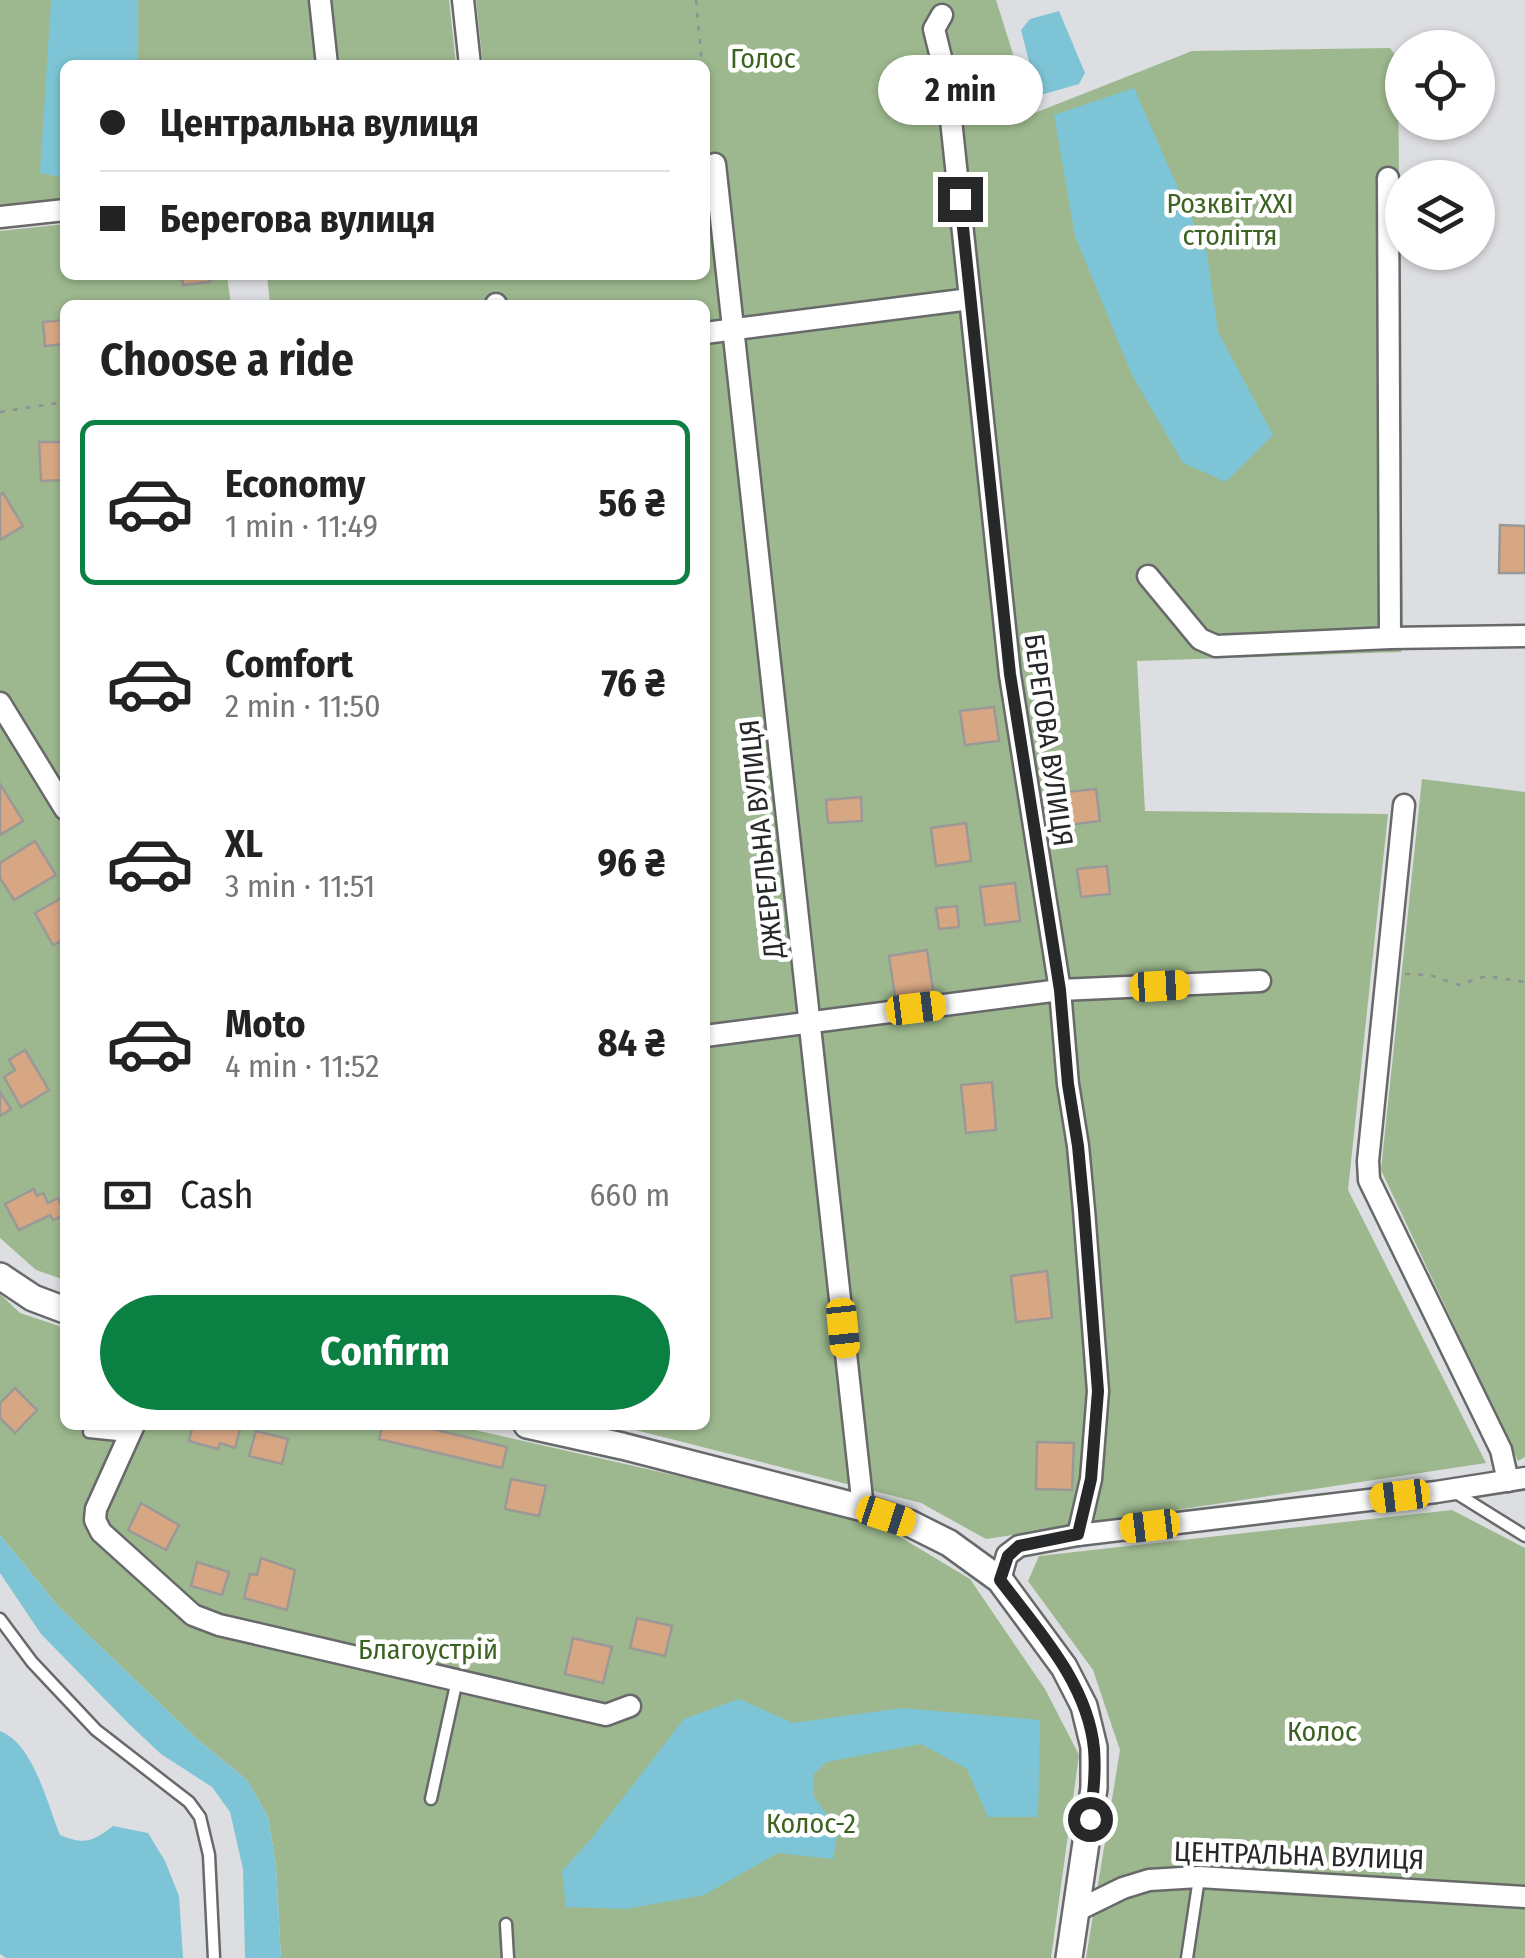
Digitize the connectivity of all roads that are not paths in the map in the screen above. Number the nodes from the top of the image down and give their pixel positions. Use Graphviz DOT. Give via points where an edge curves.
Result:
graph roads {
  1 [pos="320,0"];
  2 [pos="463,0"];
  3 [pos="942,15"];
  4 [pos="327,60"];
  5 [pos="469,60"];
  6 [pos="715,164"];
  7 [pos="60,210"];
  8 [pos="0,216"];
  9 [pos="1388,270"];
  10 [pos="970,299"];
  11 [pos="733,330"];
  12 [pos="710,332"];
  13 [pos="1148,576"];
  14 [pos="1525,636"];
  15 [pos="1390,638"];
  16 [pos="0,704"];
  17 [pos="60,801"];
  18 [pos="1404,805"];
  19 [pos="1260,981"];
  20 [pos="1060,990"];
  21 [pos="809,1022"];
  22 [pos="710,1035"];
  23 [pos="0,1276"];
  24 [pos="60,1308"];
  25 [pos="570,1430"];
  26 [pos="131,1431"];
  27 [pos="89,1432"];
  28 [pos="621,1436"];
  29 [pos="1516,1480"];
  30 [pos="1451,1490"];
  31 [pos="862,1508"];
  32 [pos="1078,1534"];
  33 [pos="1525,1536"];
  34 [pos="1000,1580"];
  35 [pos="0,1619"];
  36 [pos="456,1680"];
  37 [pos="630,1706"];
  38 [pos="431,1799"];
  39 [pos="1199,1877"];
  40 [pos="1525,1897"];
  41 [pos="1076,1911"];
  42 [pos="506,1924"];
  43 [pos="214,1958"];
  44 [pos="508,1958"];
  45 [pos="1069,1958"];
  46 [pos="1188,1958"];
  1 -- 4 [label="street"];
  2 -- 5 [label="street"];
  3 -- 10 [label="street, БЕРЕГОВА ВУЛИЦЯ" via="934,29 947,82"];
  6 -- 11 [label="street, ДЖЕРЕЛЬНА ВУЛИЦЯ"];
  7 -- 8 [label="street"];
  9 -- 15 [label="street"];
  10 -- 11 [label="street"];
  10 -- 20 [label="street, БЕРЕГОВА ВУЛИЦЯ" via="1010,674"];
  11 -- 12 [label="street"];
  11 -- 21 [label="street, ДЖЕРЕЛЬНА ВУЛИЦЯ"];
  13 -- 15 [label="street" via="1200,639 1216,646"];
  14 -- 15 [label="street"];
  16 -- 17 [label="street"];
  18 -- 29 [label="street" via="1369,1180"];
  19 -- 20 [label="street"];
  20 -- 21 [label="street"];
  20 -- 32 [label="street, БЕРЕГОВА ВУЛИЦЯ" via="1098,1391 1091,1479"];
  21 -- 22 [label="street"];
  21 -- 31 [label="street, ДЖЕРЕЛЬНА ВУЛИЦЯ"];
  23 -- 24 [label="street"];
  25 -- 28 [label="street"];
  26 -- 27 [label="lane"];
  26 -- 36 [label="street" via="95,1520 193,1614 219,1626"];
  28 -- 31 [label="street"];
  29 -- 30 [label="street"];
  30 -- 32 [label="street"];
  30 -- 33 [label="lane"];
  31 -- 34 [label="street" via="949,1543"];
  32 -- 34 [label="street" via="1019,1546"];
  34 -- 41 [label="street" via="1064,1667 1084,1706 1094,1747"];
  35 -- 43 [label="lane" via="96,1730 200,1816 209,1855"];
  36 -- 37 [label="street" via="606,1715"];
  36 -- 38 [label="lane"];
  39 -- 40 [label="street, ЦЕНТРАЛЬНА ВУЛИЦЯ"];
  39 -- 41 [label="street, ЦЕНТРАЛЬНА ВУЛИЦЯ" via="1149,1880"];
  39 -- 46 [label="lane"];
  41 -- 45 [label="street"];
  42 -- 44 [label="lane"];
}
